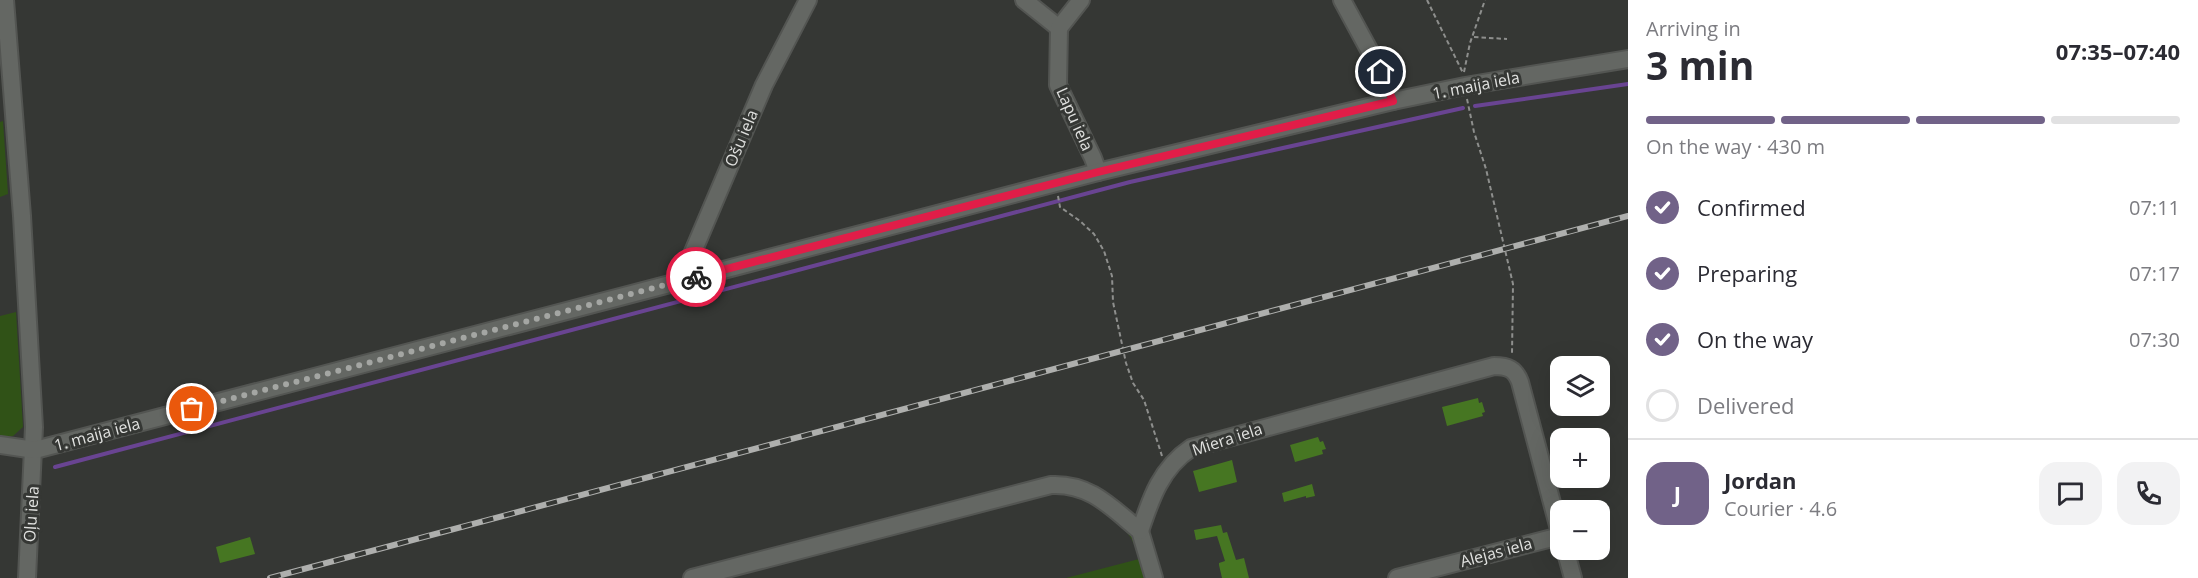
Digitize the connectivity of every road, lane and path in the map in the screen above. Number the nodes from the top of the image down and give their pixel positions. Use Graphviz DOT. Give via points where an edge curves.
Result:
graph roads {
  1 [pos="5,0"];
  2 [pos="808,0"];
  3 [pos="1024,0"];
  4 [pos="1082,0"];
  5 [pos="1342,0"];
  6 [pos="1427,0"];
  7 [pos="1485,0"];
  8 [pos="1059,28"];
  9 [pos="1472,37"];
  10 [pos="1507,39"];
  11 [pos="1628,59"];
  12 [pos="1465,86"];
  13 [pos="1393,101"];
  14 [pos="1098,172"];
  15 [pos="1058,195"];
  16 [pos="684,280"];
  17 [pos="1508,367"];
  18 [pos="0,445"];
  19 [pos="35,450"];
  20 [pos="1162,475"];
  21 [pos="1551,500"];
  22 [pos="1140,531"];
  23 [pos="1550,537"];
  24 [pos="1568,560"];
  25 [pos="27,578"];
  26 [pos="692,578"];
  27 [pos="1154,578"];
  28 [pos="1397,578"];
  29 [pos="1573,578"];
  1 -- 19 [label="street, Oļu iela"];
  2 -- 16 [label="street, Ošu iela" via="764,85"];
  3 -- 8 [label="street"];
  4 -- 8 [label="street"];
  5 -- 13 [label="street"];
  6 -- 9 [label="path" via="1463,75"];
  7 -- 9 [label="path"];
  8 -- 14 [label="street, Lapu iela" via="1058,85"];
  9 -- 10 [label="path"];
  11 -- 12 [label="street, 1. maija iela"];
  12 -- 13 [label="street, 1. maija iela"];
  12 -- 17 [label="path" via="1513,284 1513,352"];
  13 -- 14 [label="street, 1. maija iela"];
  14 -- 16 [label="street, 1. maija iela"];
  15 -- 20 [label="path" via="1060,207 1094,234 1104,251 1112,276 1113,302 1126,363 1155,432 1163,461"];
  16 -- 19 [label="street, 1. maija iela"];
  17 -- 20 [label="street, Miera iela" via="1483,368 1203,443 1181,455"];
  17 -- 21 [label="street" via="1520,382"];
  18 -- 19 [label="street"];
  19 -- 25 [label="street, Oļu iela"];
  20 -- 22 [label="street, Miera iela"];
  22 -- 26 [label="street" via="1086,490 1051,485"];
  22 -- 27 [label="street"];
  23 -- 28 [label="street, Alejas iela"];
  24 -- 29 [label="street"];
}
